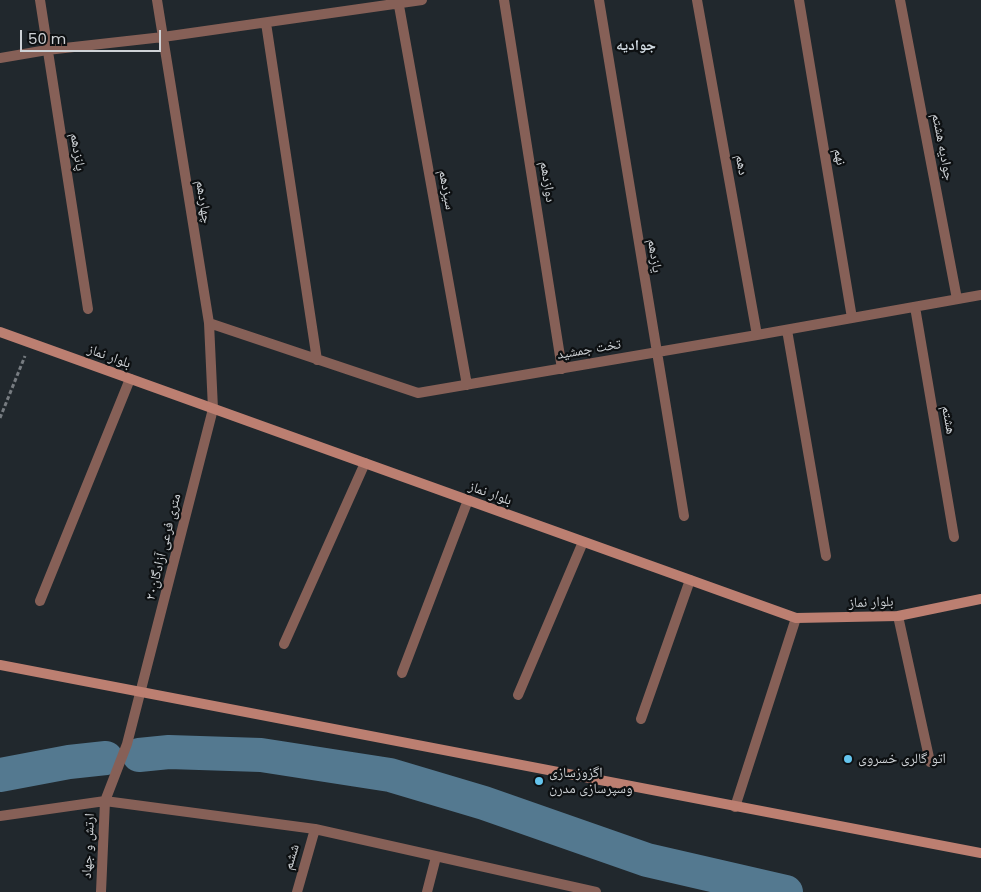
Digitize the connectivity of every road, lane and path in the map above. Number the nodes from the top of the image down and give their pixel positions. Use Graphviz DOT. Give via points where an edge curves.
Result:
graph roads {
  1 [pos="40,0"];
  2 [pos="157,0"];
  3 [pos="422,0"];
  4 [pos="504,0"];
  5 [pos="599,0"];
  6 [pos="697,0"];
  7 [pos="799,0"];
  8 [pos="900,0"];
  9 [pos="399,2"];
  10 [pos="266,23"];
  11 [pos="164,37"];
  12 [pos="47,50"];
  13 [pos="0,58"];
  14 [pos="981,295"];
  15 [pos="956,299"];
  16 [pos="915,307"];
  17 [pos="88,309"];
  18 [pos="852,318"];
  19 [pos="209,324"];
  20 [pos="787,330"];
  21 [pos="0,332"];
  22 [pos="757,336"];
  23 [pos="30,342"];
  24 [pos="656,353"];
  25 [pos="317,360"];
  26 [pos="562,369"];
  27 [pos="130,378"];
  28 [pos="467,385"];
  29 [pos="213,409"];
  30 [pos="0,418"];
  31 [pos="365,464"];
  32 [pos="468,500"];
  33 [pos="684,516"];
  34 [pos="954,537"];
  35 [pos="583,542"];
  36 [pos="826,556"];
  37 [pos="690,580"];
  38 [pos="981,599"];
  39 [pos="40,602"];
  40 [pos="898,616"];
  41 [pos="796,618"];
  42 [pos="284,644"];
  43 [pos="0,665"];
  44 [pos="402,673"];
  45 [pos="140,692"];
  46 [pos="518,695"];
  47 [pos="641,719"];
  48 [pos="930,762"];
  49 [pos="105,801"];
  50 [pos="735,807"];
  51 [pos="0,816"];
  52 [pos="315,829"];
  53 [pos="981,853"];
  54 [pos="436,857"];
  55 [pos="101,892"];
  56 [pos="296,892"];
  57 [pos="427,892"];
  58 [pos="591,892"];
  1 -- 12 [label="street, پانزدهم"];
  2 -- 11 [label="street, چهاردهم"];
  3 -- 9 [label="street"];
  4 -- 26 [label="street, دوازدهم"];
  5 -- 24 [label="street, یازدهم"];
  6 -- 22 [label="street, دهم"];
  7 -- 18 [label="street, نهم"];
  8 -- 15 [label="street, جوادیه هشتم"];
  9 -- 10 [label="street"];
  9 -- 28 [label="street, سیزدهم"];
  10 -- 11 [label="street"];
  10 -- 25 [label="street"];
  11 -- 12 [label="street"];
  11 -- 19 [label="street, چهاردهم"];
  12 -- 13 [label="street"];
  12 -- 17 [label="street, پانزدهم"];
  14 -- 15 [label="street, تخت جمشید"];
  15 -- 16 [label="street, تخت جمشید"];
  16 -- 18 [label="street, تخت جمشید"];
  16 -- 34 [label="street, هشتم"];
  18 -- 20 [label="street, تخت جمشید"];
  19 -- 25 [label="street, تخت جمشید"];
  19 -- 29 [label="street, چهاردهم"];
  20 -- 22 [label="street, تخت جمشید"];
  20 -- 36 [label="street"];
  21 -- 23 [label="main road, بلوار نماز"];
  22 -- 24 [label="street, تخت جمشید"];
  23 -- 27 [label="main road, بلوار نماز"];
  23 -- 30 [label="path"];
  24 -- 26 [label="street, تخت جمشید"];
  24 -- 33 [label="street, یازدهم"];
  25 -- 28 [label="street, تخت جمشید" via="418,393"];
  26 -- 28 [label="street, تخت جمشید"];
  27 -- 29 [label="main road, بلوار نماز"];
  27 -- 39 [label="street"];
  29 -- 31 [label="main road, بلوار نماز"];
  29 -- 45 [label="street, ۲۰متری فرعی آزادگان"];
  31 -- 32 [label="main road, بلوار نماز"];
  31 -- 42 [label="street"];
  32 -- 35 [label="main road, بلوار نماز"];
  32 -- 44 [label="street"];
  35 -- 37 [label="main road, بلوار نماز"];
  35 -- 46 [label="street"];
  37 -- 41 [label="main road, بلوار نماز"];
  37 -- 47 [label="street"];
  38 -- 40 [label="main road, بلوار نماز"];
  40 -- 41 [label="main road, بلوار نماز"];
  40 -- 48 [label="street"];
  41 -- 50 [label="street"];
  43 -- 45 [label="main road"];
  45 -- 49 [label="street, ۲۰متری فرعی آزادگان" via="127,744"];
  45 -- 50 [label="main road"];
  49 -- 51 [label="street"];
  49 -- 52 [label="street"];
  49 -- 55 [label="street, ارتش و جهاد"];
  50 -- 53 [label="main road"];
  52 -- 54 [label="street"];
  52 -- 56 [label="street, ششم"];
  54 -- 57 [label="street"];
  54 -- 58 [label="street"];
}
